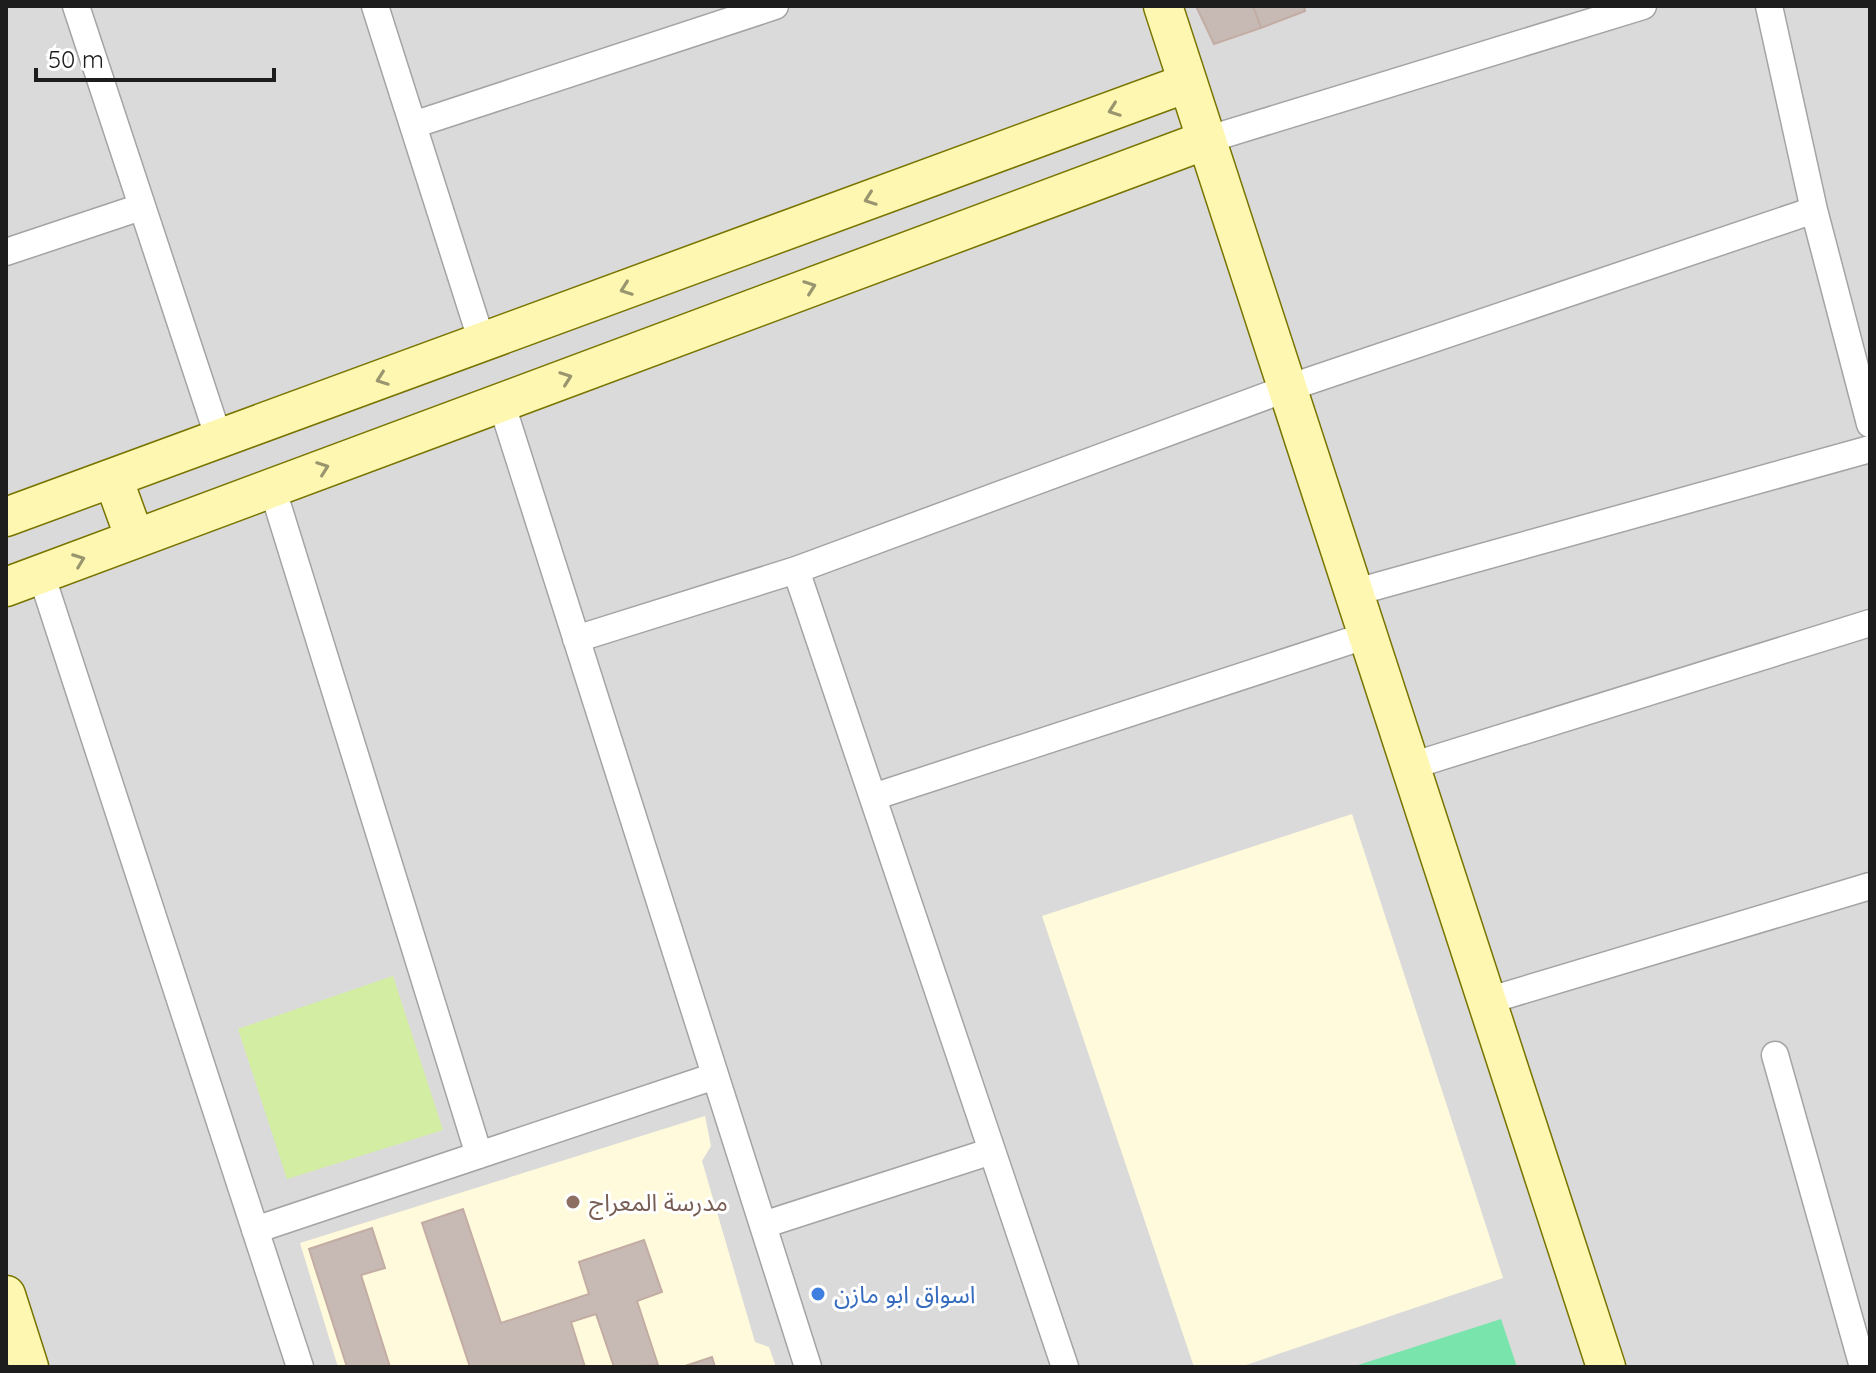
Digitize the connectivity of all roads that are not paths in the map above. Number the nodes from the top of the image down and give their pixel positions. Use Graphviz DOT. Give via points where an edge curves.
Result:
graph roads {
  1 [pos="76,6"];
  2 [pos="375,6"];
  3 [pos="775,6"];
  4 [pos="1163,6"];
  5 [pos="1643,6"];
  6 [pos="1769,6"];
  7 [pos="1187,83"];
  8 [pos="413,125"];
  9 [pos="1206,140"];
  10 [pos="141,207"];
  11 [pos="1814,210"];
  12 [pos="6,252"];
  13 [pos="482,342"];
  14 [pos="1288,388"];
  15 [pos="501,402"];
  16 [pos="1870,424"];
  17 [pos="219,439"];
  18 [pos="1870,449"];
  19 [pos="113,478"];
  20 [pos="272,487"];
  21 [pos="6,517"];
  22 [pos="135,539"];
  23 [pos="796,570"];
  24 [pos="41,574"];
  25 [pos="6,587"];
  26 [pos="1356,592"];
  27 [pos="1870,623"];
  28 [pos="1368,635"];
  29 [pos="576,639"];
  30 [pos="1411,766"];
  31 [pos="873,797"];
  32 [pos="1870,886"];
  33 [pos="1487,1001"];
  34 [pos="1775,1055"];
  35 [pos="715,1076"];
  36 [pos="992,1151"];
  37 [pos="479,1155"];
  38 [pos="763,1225"];
  39 [pos="255,1230"];
  40 [pos="6,1295"];
  41 [pos="29,1367"];
  42 [pos="300,1367"];
  43 [pos="808,1367"];
  44 [pos="1065,1367"];
  45 [pos="1606,1367"];
  46 [pos="1863,1367"];
  1 -- 10 [label="street"];
  2 -- 8 [label="street"];
  3 -- 8 [label="street"];
  4 -- 7 [label="street"];
  5 -- 9 [label="street"];
  6 -- 11 [label="street"];
  7 -- 9 [label="street"];
  7 -- 13 [label="street, one-way"];
  8 -- 13 [label="street"];
  9 -- 14 [label="street"];
  15 -- 9 [label="street, one-way"];
  10 -- 12 [label="street"];
  10 -- 17 [label="street"];
  11 -- 14 [label="street"];
  11 -- 16 [label="street"];
  13 -- 17 [label="street, one-way"];
  14 -- 23 [label="street"];
  14 -- 26 [label="street"];
  20 -- 15 [label="street, one-way"];
  15 -- 29 [label="street"];
  17 -- 19 [label="street"];
  18 -- 26 [label="street"];
  19 -- 21 [label="street"];
  19 -- 22 [label="street"];
  20 -- 22 [label="street"];
  20 -- 37 [label="street"];
  24 -- 22 [label="street, one-way"];
  23 -- 29 [label="street"];
  23 -- 31 [label="street"];
  24 -- 25 [label="street"];
  24 -- 39 [label="street"];
  26 -- 28 [label="street"];
  27 -- 30 [label="street"];
  28 -- 30 [label="street"];
  28 -- 31 [label="street"];
  29 -- 35 [label="street"];
  30 -- 33 [label="street"];
  31 -- 36 [label="street"];
  32 -- 33 [label="street"];
  33 -- 45 [label="street"];
  34 -- 46 [label="street"];
  35 -- 37 [label="street"];
  35 -- 38 [label="street"];
  36 -- 38 [label="street"];
  36 -- 44 [label="street"];
  37 -- 39 [label="street"];
  38 -- 43 [label="street"];
  39 -- 42 [label="street"];
  40 -- 41 [label="street"];
}
